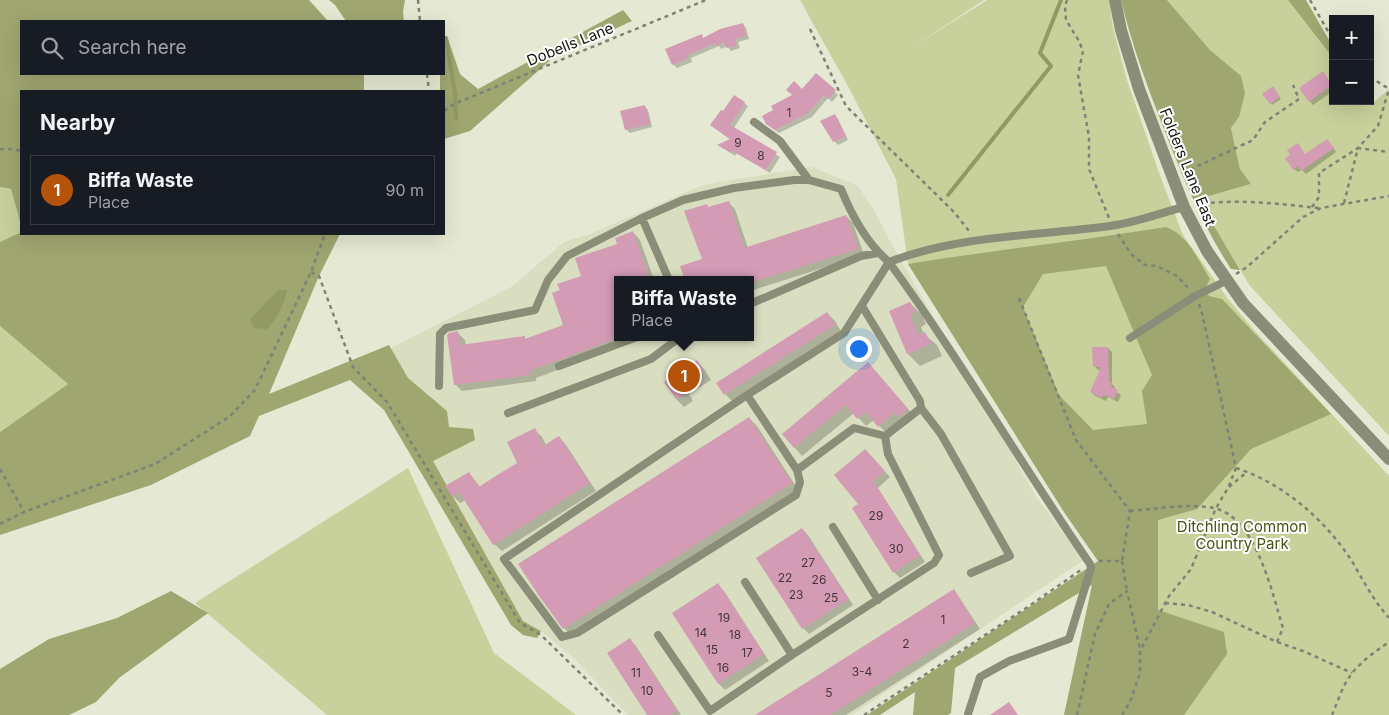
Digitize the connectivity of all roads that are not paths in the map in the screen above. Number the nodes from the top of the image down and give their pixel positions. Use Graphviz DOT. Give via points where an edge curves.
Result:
graph roads {
  1 [pos="1115,0"];
  2 [pos="754,122"];
  3 [pos="808,180"];
  4 [pos="1184,207"];
  5 [pos="642,218"];
  6 [pos="878,253"];
  7 [pos="888,262"];
  8 [pos="667,276"];
  9 [pos="1226,280"];
  10 [pos="754,302"];
  11 [pos="862,306"];
  12 [pos="1130,338"];
  13 [pos="626,341"];
  14 [pos="675,341"];
  15 [pos="559,366"];
  16 [pos="439,386"];
  17 [pos="747,395"];
  18 [pos="921,408"];
  19 [pos="508,413"];
  20 [pos="885,436"];
  21 [pos="1389,459"];
  22 [pos="797,470"];
  23 [pos="833,526"];
  24 [pos="971,573"];
  25 [pos="745,582"];
  26 [pos="878,600"];
  27 [pos="658,635"];
  28 [pos="792,655"];
  29 [pos="968,714"];
  1 -- 4 [label="street, Folders Lane East" via="1139,89"];
  2 -- 3 [label="lane" via="780,142"];
  3 -- 5 [label="lane" via="734,188 683,200"];
  3 -- 6 [label="lane" via="841,189 852,216"];
  4 -- 7 [label="lane" via="1112,226 976,240 913,253"];
  4 -- 9 [label="street, Folders Lane East"];
  5 -- 8 [label="lane"];
  5 -- 16 [label="lane" via="567,256 548,280 534,310 446,328 440,334"];
  6 -- 7 [label="lane"];
  6 -- 10 [label="lane" via="861,256"];
  7 -- 11 [label="lane"];
  7 -- 29 [label="lane" via="924,310 1091,568 1069,639 1009,661 980,678"];
  9 -- 12 [label="lane"];
  9 -- 21 [label="street, Folders Lane East" via="1265,328"];
  11 -- 17 [label="lane" via="844,333"];
  11 -- 18 [label="lane"];
  13 -- 15 [label="lane"];
  14 -- 19 [label="lane" via="651,359"];
  17 -- 22 [label="lane"];
  17 -- 22 [label="lane" via="504,559 562,636 576,632 796,495 800,482"];
  18 -- 20 [label="lane"];
  18 -- 24 [label="lane" via="942,434 1010,556"];
  20 -- 22 [label="lane" via="854,428"];
  20 -- 26 [label="lane" via="888,454 938,555 934,563"];
  23 -- 26 [label="lane"];
  25 -- 28 [label="lane"];
  26 -- 28 [label="lane"];
  27 -- 28 [label="lane" via="710,711"];
}
